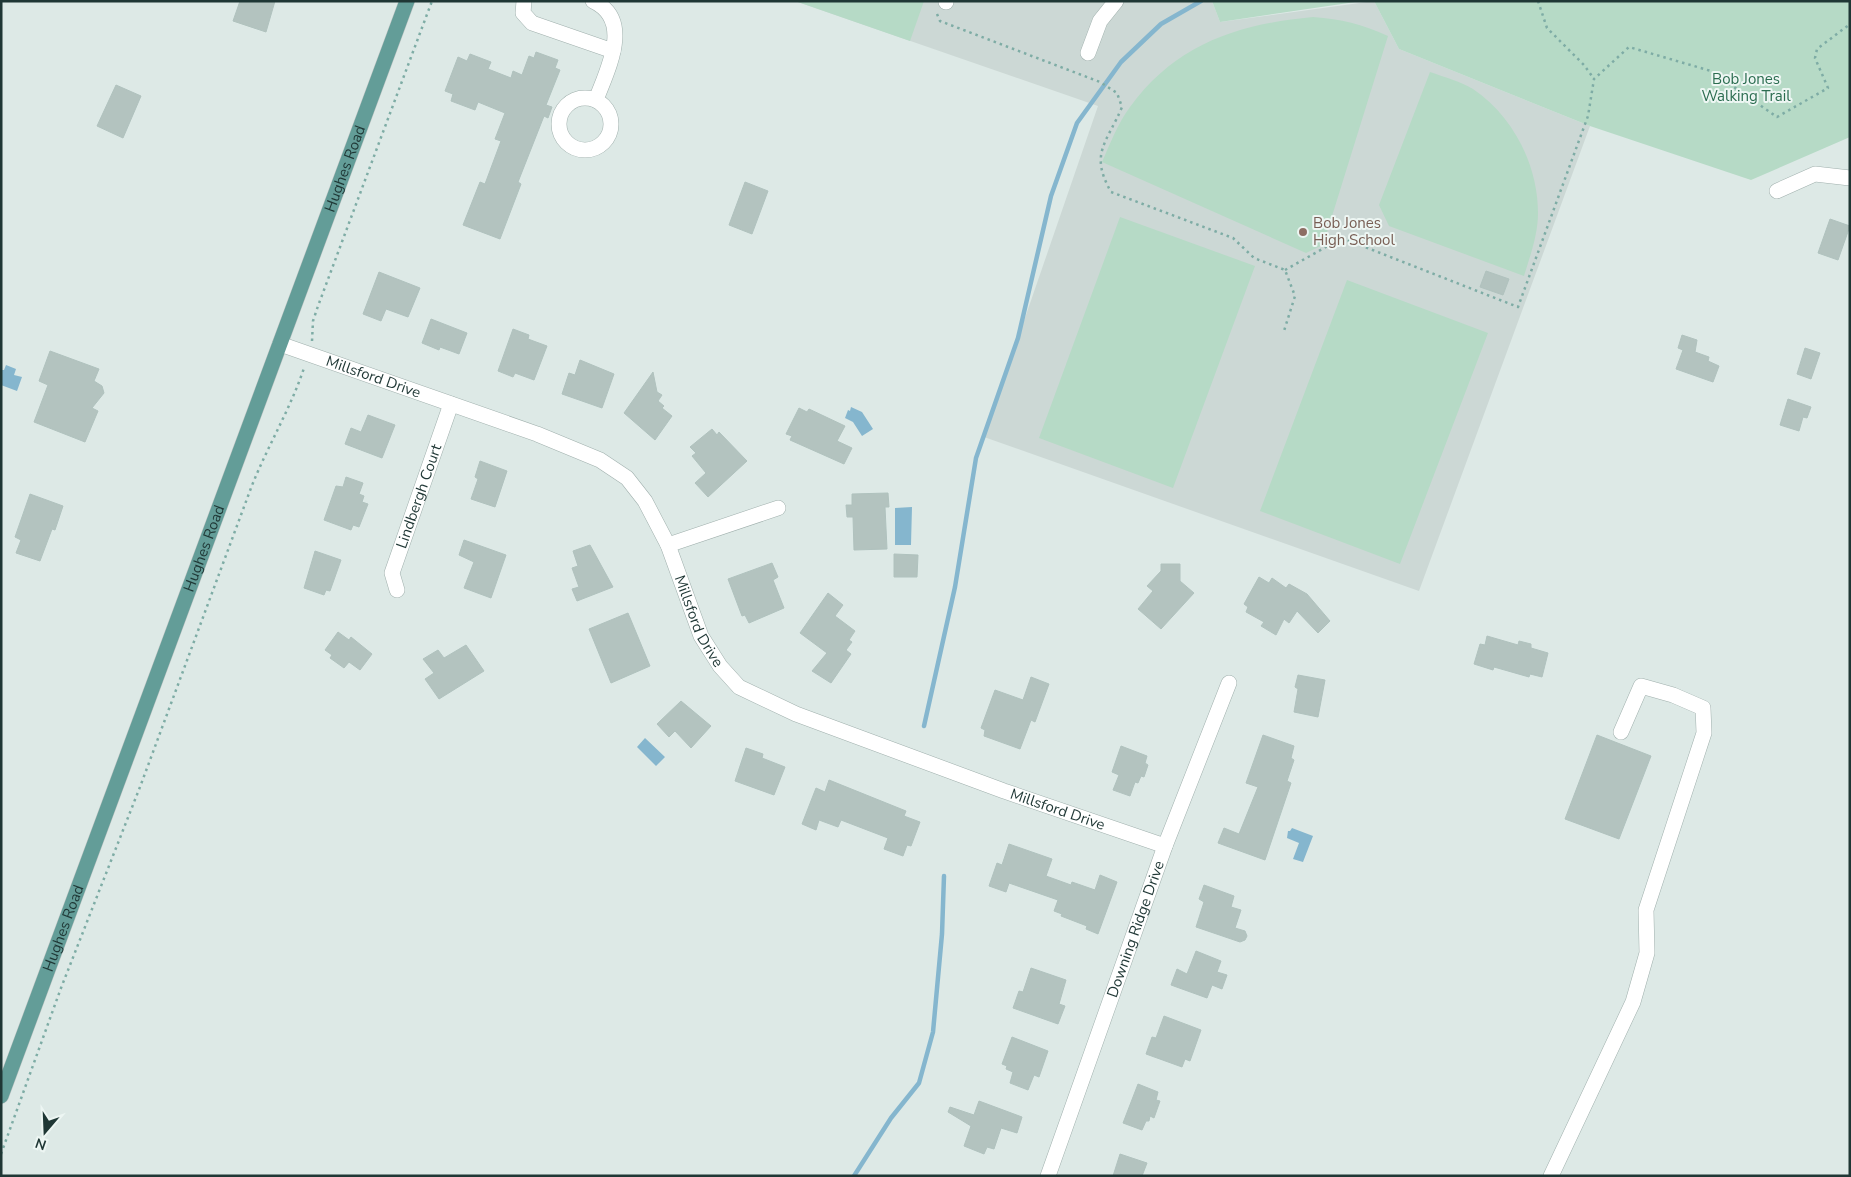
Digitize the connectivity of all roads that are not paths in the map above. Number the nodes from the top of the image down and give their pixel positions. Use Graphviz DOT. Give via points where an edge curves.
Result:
graph roads {
  1 [pos="407,1"];
  2 [pos="524,1"];
  3 [pos="593,1"];
  4 [pos="1116,1"];
  5 [pos="613,51"];
  6 [pos="1088,53"];
  7 [pos="596,100"];
  8 [pos="1850,178"];
  9 [pos="1777,191"];
  10 [pos="280,344"];
  11 [pos="451,404"];
  12 [pos="778,508"];
  13 [pos="668,545"];
  14 [pos="397,590"];
  15 [pos="1229,683"];
  16 [pos="1621,732"];
  17 [pos="1165,846"];
  18 [pos="1,1096"];
  19 [pos="1048,1176"];
  20 [pos="1550,1176"];
  1 -- 10 [label="main road, Hughes Road"];
  2 -- 5 [label="street" via="523,14 532,23"];
  3 -- 5 [label="street" via="607,11 615,28"];
  4 -- 6 [label="street" via="1100,21"];
  5 -- 7 [label="street"];
  8 -- 9 [label="street" via="1815,174"];
  10 -- 11 [label="street, Millsford Drive"];
  10 -- 18 [label="main road, Hughes Road"];
  11 -- 13 [label="street, Millsford Drive" via="600,460 627,478 645,501"];
  11 -- 14 [label="street, Lindbergh Court" via="392,573"];
  12 -- 13 [label="street"];
  13 -- 17 [label="street, Millsford Drive" via="701,636 720,666 739,687 796,714"];
  15 -- 17 [label="street, Downing Ridge Drive"];
  16 -- 20 [label="street" via="1641,686 1703,708 1704,733 1646,910 1647,953 1633,1002"];
  17 -- 19 [label="street, Downing Ridge Drive"];
}
